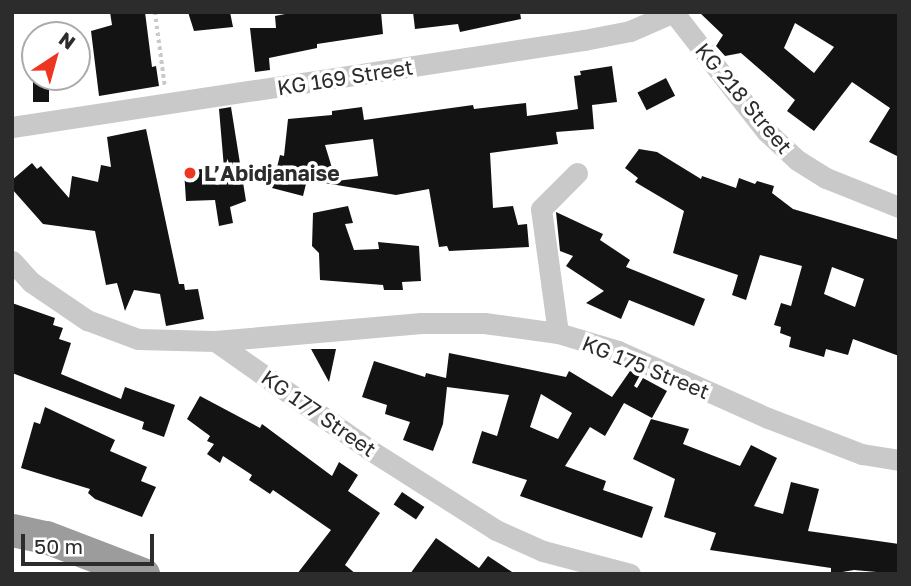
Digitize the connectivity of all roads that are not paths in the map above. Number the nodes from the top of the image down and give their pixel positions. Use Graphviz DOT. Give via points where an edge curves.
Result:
graph roads {
  1 [pos="674,13"];
  2 [pos="12,127"];
  3 [pos="577,173"];
  4 [pos="899,207"];
  5 [pos="12,261"];
  6 [pos="558,333"];
  7 [pos="215,341"];
  8 [pos="899,460"];
  9 [pos="12,530"];
  10 [pos="143,574"];
  11 [pos="630,574"];
  1 -- 2 [label="street, KG 169 Street" via="629,31 584,40"];
  1 -- 4 [label="street, KG 218 Street" via="766,131 797,160 825,178"];
  3 -- 6 [label="street" via="541,209"];
  5 -- 7 [label="street" via="43,290 87,320 138,340"];
  6 -- 7 [label="street, KG 175 Street" via="484,323 421,323"];
  6 -- 8 [label="street, KG 175 Street" via="618,351 862,454"];
  7 -- 11 [label="street, KG 177 Street" via="370,450 496,530 543,551"];
  9 -- 10 [label="highway" via="46,537"];
}
